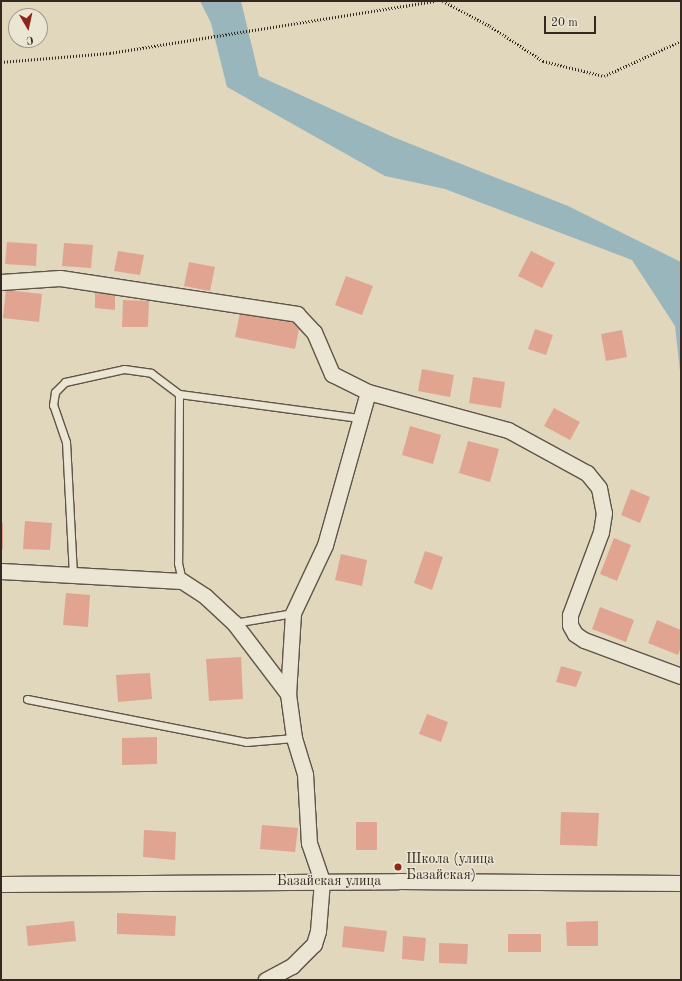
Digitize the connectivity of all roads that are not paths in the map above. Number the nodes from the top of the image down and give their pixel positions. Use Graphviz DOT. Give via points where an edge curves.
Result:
graph roads {
  1 [pos="1,282"];
  2 [pos="368,392"];
  3 [pos="179,394"];
  4 [pos="359,418"];
  5 [pos="1,571"];
  6 [pos="73,574"];
  7 [pos="182,581"];
  8 [pos="293,613"];
  9 [pos="234,623"];
  10 [pos="681,676"];
  11 [pos="288,694"];
  12 [pos="27,700"];
  13 [pos="294,738"];
  14 [pos="322,881"];
  15 [pos="681,882"];
  16 [pos="1,884"];
  17 [pos="266,980"];
  1 -- 2 [label="street" via="60,278 297,314 314,332 332,374"];
  2 -- 4 [label="street"];
  2 -- 10 [label="street" via="508,430 587,473 599,488 604,513 601,532 570,615 570,625 575,634 584,640"];
  3 -- 4 [label="lane"];
  3 -- 6 [label="lane" via="151,373 124,369 65,382 55,392 53,405 66,442"];
  3 -- 7 [label="lane" via="178,563"];
  4 -- 8 [label="street" via="324,545"];
  5 -- 6 [label="street"];
  6 -- 7 [label="street"];
  7 -- 9 [label="street" via="204,596"];
  8 -- 9 [label="lane"];
  8 -- 11 [label="street"];
  9 -- 11 [label="street"];
  11 -- 13 [label="street"];
  12 -- 13 [label="lane" via="246,742"];
  13 -- 14 [label="street" via="305,774 309,843"];
  14 -- 15 [label="street, Базайская улица"];
  14 -- 16 [label="street, Базайская улица"];
  14 -- 17 [label="street" via="318,931 314,944 292,966"];
}
